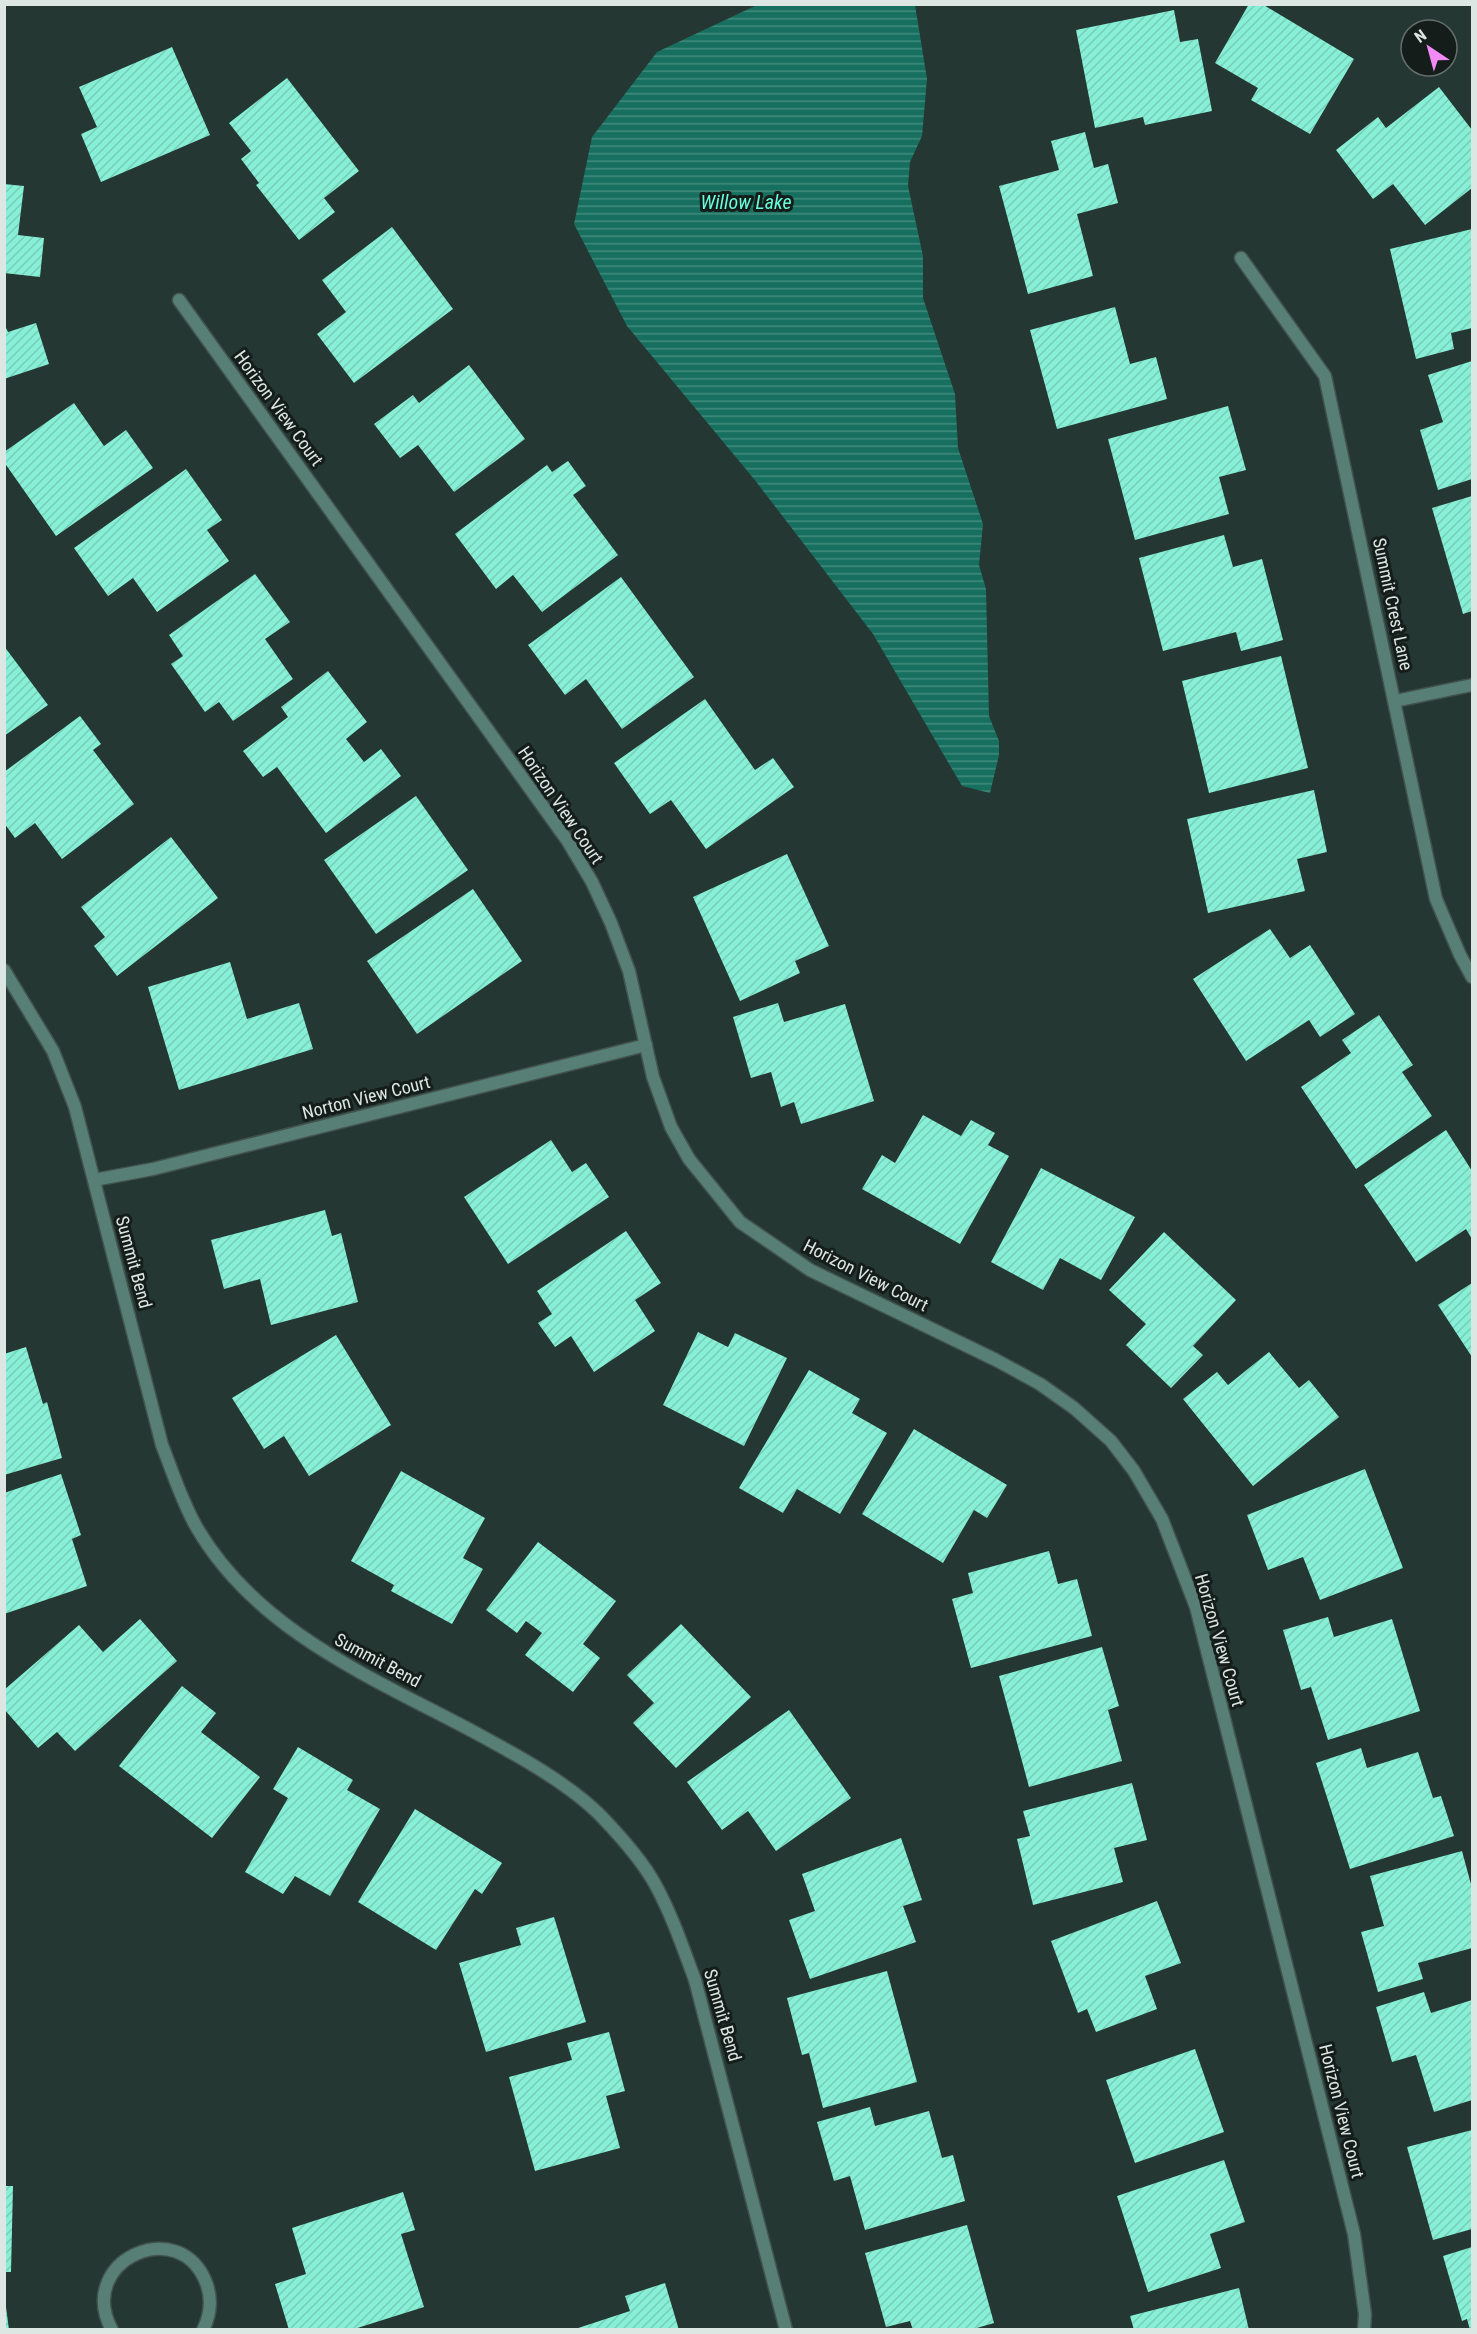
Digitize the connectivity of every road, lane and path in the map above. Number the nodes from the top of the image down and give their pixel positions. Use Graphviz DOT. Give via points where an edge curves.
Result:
graph roads {
  1 [pos="1241,258"];
  2 [pos="179,300"];
  3 [pos="1473,685"];
  4 [pos="1395,701"];
  5 [pos="4,970"];
  6 [pos="1473,977"];
  7 [pos="646,1045"];
  8 [pos="94,1180"];
  9 [pos="112,2330"];
  10 [pos="203,2330"];
  11 [pos="786,2330"];
  12 [pos="1364,2330"];
  1 -- 4 [label="street, Summit Crest Lane" via="1325,376"];
  2 -- 7 [label="street, Horizon View Court" via="567,840 618,942 629,971"];
  3 -- 4 [label="street"];
  4 -- 6 [label="street, Summit Crest Lane" via="1436,899"];
  5 -- 8 [label="street, Summit Bend" via="53,1051 75,1107"];
  7 -- 8 [label="street, Norton View Court"];
  7 -- 12 [label="street, Horizon View Court" via="671,1127 689,1159 740,1222 810,1270 1040,1384 1111,1441 1162,1519 1196,1607 1312,2065 1354,2234"];
  8 -- 11 [label="street, Summit Bend" via="162,1445 198,1529 223,1564 289,1628 335,1659 521,1756 581,1799 630,1849 654,1882 695,1980"];
  9 -- 10 [label="street" via="105,2317 103,2297 111,2275 121,2262 156,2248 182,2254 202,2272 211,2296"];
}
